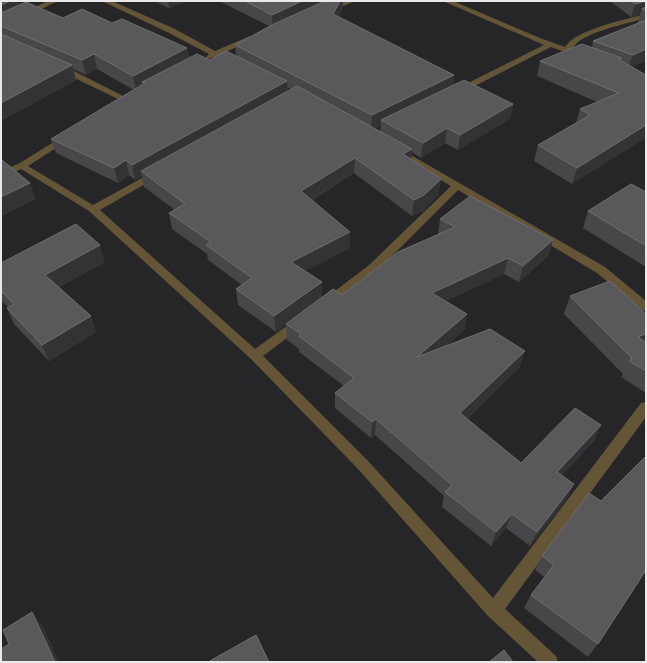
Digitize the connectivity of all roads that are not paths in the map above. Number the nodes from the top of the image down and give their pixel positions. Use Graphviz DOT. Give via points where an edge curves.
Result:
graph roads {
  1 [pos="54,1"];
  2 [pos="106,1"];
  3 [pos="351,1"];
  4 [pos="447,1"];
  5 [pos="318,13"];
  6 [pos="646,16"];
  7 [pos="1,26"];
  8 [pos="262,36"];
  9 [pos="550,45"];
  10 [pos="567,51"];
  11 [pos="215,54"];
  12 [pos="589,58"];
  13 [pos="202,61"];
  14 [pos="54,65"];
  15 [pos="243,68"];
  16 [pos="454,93"];
  17 [pos="107,112"];
  18 [pos="74,133"];
  19 [pos="389,146"];
  20 [pos="21,166"];
  21 [pos="164,169"];
  22 [pos="1,175"];
  23 [pos="457,185"];
  24 [pos="93,209"];
  25 [pos="646,306"];
  26 [pos="256,356"];
  27 [pos="646,407"];
  28 [pos="494,610"];
  29 [pos="550,662"];
  1 -- 7 [label="street"];
  2 -- 11 [label="street"];
  3 -- 5 [label="street"];
  4 -- 9 [label="street"];
  6 -- 10 [label="street" via="586,34 572,42"];
  8 -- 11 [label="street"];
  9 -- 10 [label="street"];
  9 -- 16 [label="street"];
  10 -- 12 [label="street"];
  11 -- 13 [label="street"];
  11 -- 15 [label="street"];
  14 -- 17 [label="street" via="130,98"];
  18 -- 20 [label="street"];
  19 -- 23 [label="street"];
  20 -- 22 [label="street"];
  20 -- 24 [label="street"];
  21 -- 24 [label="street"];
  23 -- 25 [label="street" via="600,270"];
  23 -- 26 [label="street" via="372,269"];
  24 -- 26 [label="street"];
  26 -- 28 [label="street" via="364,466"];
  27 -- 28 [label="street"];
  28 -- 29 [label="street"];
}
